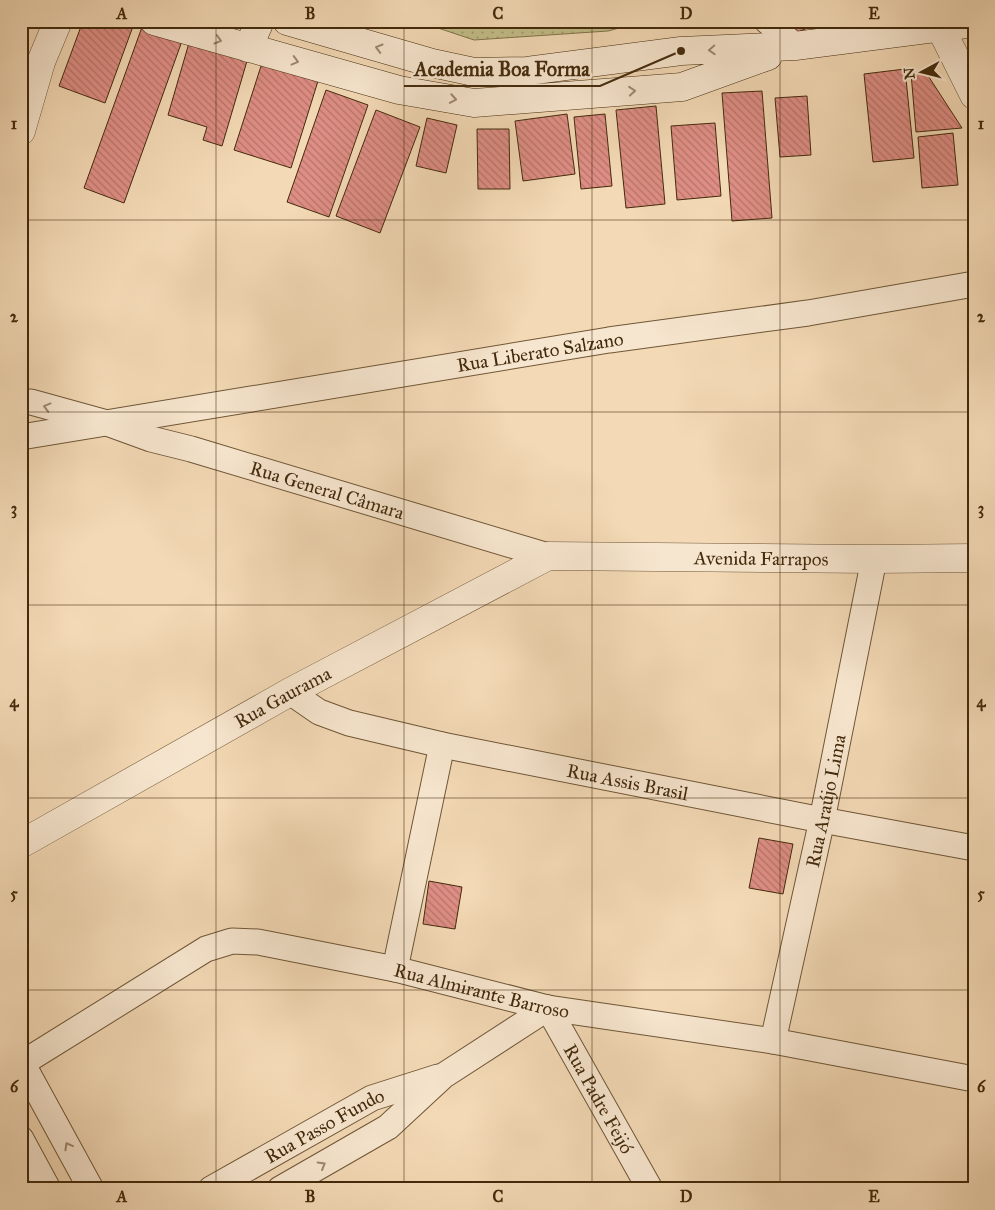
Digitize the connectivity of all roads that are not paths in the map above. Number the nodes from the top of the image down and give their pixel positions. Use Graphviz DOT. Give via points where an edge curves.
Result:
graph roads {
  1 [pos="37,21"];
  2 [pos="58,21"];
  3 [pos="154,21"];
  4 [pos="260,21"];
  5 [pos="287,21"];
  6 [pos="767,21"];
  7 [pos="974,23"];
  8 [pos="939,24"];
  9 [pos="795,46"];
  10 [pos="248,48"];
  11 [pos="41,62"];
  12 [pos="974,95"];
  13 [pos="21,131"];
  14 [pos="974,284"];
  15 [pos="21,402"];
  16 [pos="107,423"];
  17 [pos="21,437"];
  18 [pos="548,556"];
  19 [pos="974,558"];
  20 [pos="874,559"];
  21 [pos="290,692"];
  22 [pos="442,744"];
  23 [pos="822,820"];
  24 [pos="21,844"];
  25 [pos="974,848"];
  26 [pos="394,969"];
  27 [pos="548,1008"];
  28 [pos="773,1041"];
  29 [pos="22,1063"];
  30 [pos="443,1076"];
  31 [pos="974,1079"];
  32 [pos="372,1098"];
  33 [pos="388,1127"];
  34 [pos="21,1140"];
  35 [pos="48,1189"];
  36 [pos="91,1189"];
  37 [pos="211,1189"];
  38 [pos="280,1189"];
  39 [pos="650,1189"];
  1 -- 11 [label="main road"];
  2 -- 11 [label="main road"];
  3 -- 10 [label="main road, one-way"];
  4 -- 10 [label="main road"];
  9 -- 5 [label="main road, one-way" via="681,51 527,71 474,72"];
  6 -- 9 [label="street"];
  7 -- 8 [label="main road"];
  8 -- 9 [label="main road"];
  8 -- 12 [label="main road"];
  10 -- 9 [label="main road, one-way" via="399,90 474,103 682,87"];
  11 -- 13 [label="main road"];
  14 -- 16 [label="street, Rua Liberato Salzano"];
  16 -- 15 [label="street, Rua General Câmara, one-way"];
  16 -- 17 [label="street, Rua General Câmara"];
  16 -- 18 [label="street, Rua General Câmara" via="151,439"];
  18 -- 20 [label="main road, Avenida Farrapos"];
  18 -- 21 [label="main road, Rua Gaurama"];
  19 -- 20 [label="main road, Avenida Farrapos"];
  20 -- 23 [label="street, Rua Araújo Lima"];
  21 -- 22 [label="street, Rua Assis Brasil" via="319,712 349,723"];
  21 -- 24 [label="main road, Rua Gaurama"];
  22 -- 23 [label="street, Rua Assis Brasil"];
  22 -- 26 [label="street"];
  23 -- 25 [label="street, Rua Assis Brasil"];
  23 -- 28 [label="street, Rua Araújo Lima"];
  26 -- 27 [label="street, Rua Almirante Barroso"];
  26 -- 29 [label="street, Rua Almirante Barroso" via="258,942 232,941 206,949"];
  27 -- 28 [label="street, Rua Almirante Barroso"];
  27 -- 30 [label="street, Rua Passo Fundo"];
  27 -- 39 [label="street, Rua Padre Feijó"];
  28 -- 31 [label="street, Rua Almirante Barroso"];
  36 -- 29 [label="street, one-way"];
  30 -- 32 [label="street, Rua Passo Fundo"];
  30 -- 33 [label="street, Rua Passo Fundo"];
  32 -- 33 [label="street"];
  32 -- 37 [label="street, Rua Passo Fundo"];
  38 -- 33 [label="street, Rua Passo Fundo, one-way"];
  34 -- 35 [label="street"];
}
